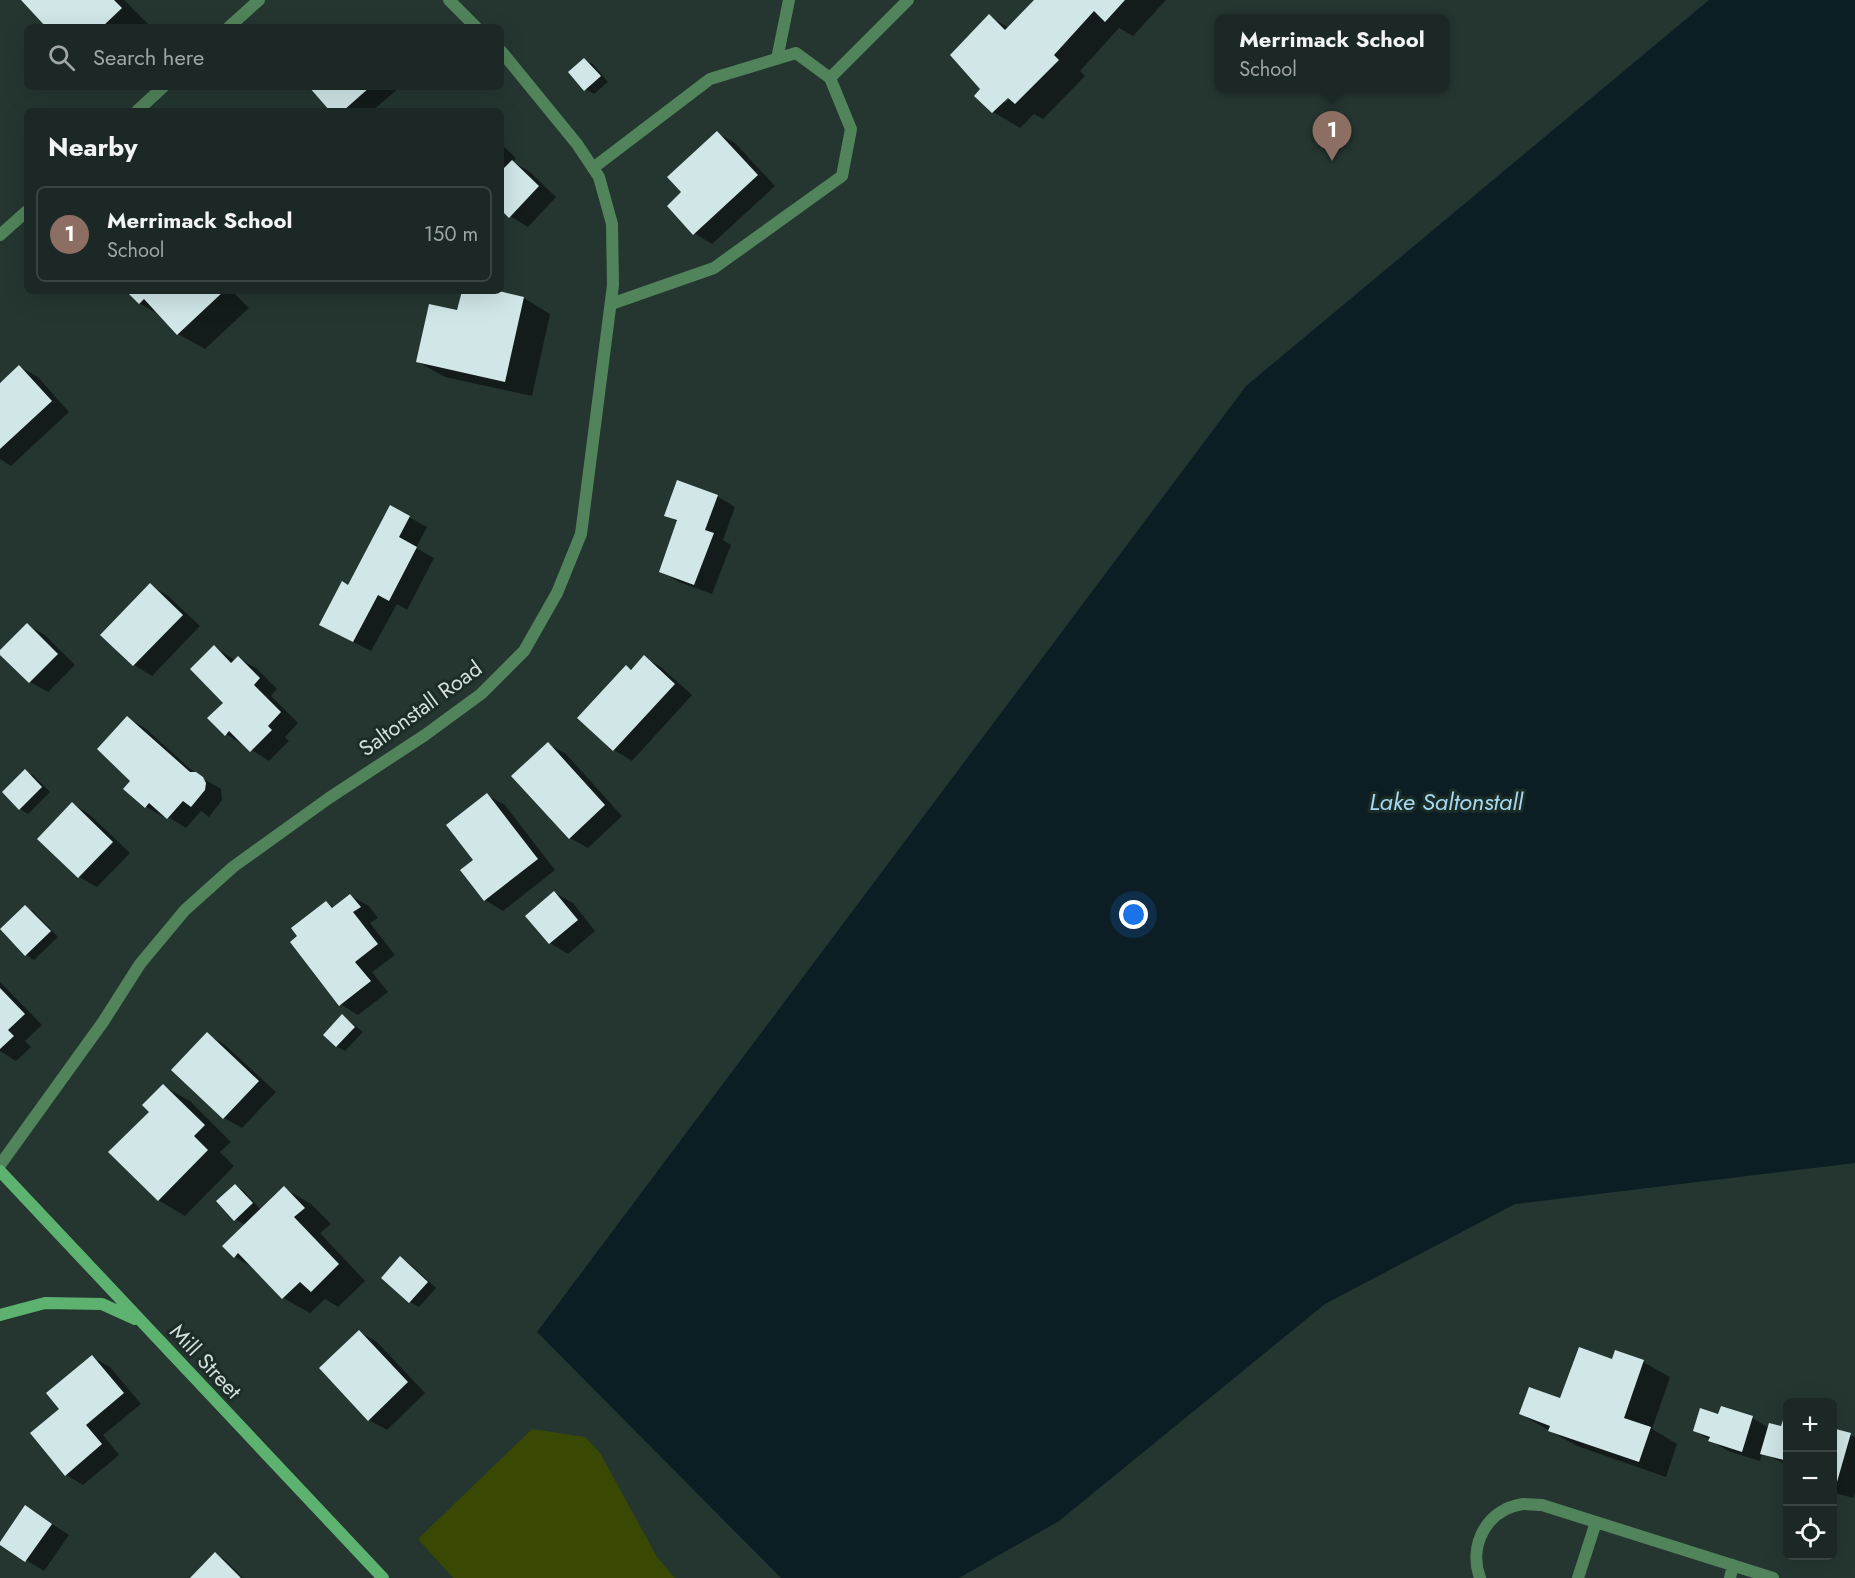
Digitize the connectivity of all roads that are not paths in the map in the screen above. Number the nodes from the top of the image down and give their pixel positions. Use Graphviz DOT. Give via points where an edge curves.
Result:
graph roads {
  1 [pos="259,0"];
  2 [pos="449,0"];
  3 [pos="789,0"];
  4 [pos="908,0"];
  5 [pos="232,24"];
  6 [pos="473,24"];
  7 [pos="504,55"];
  8 [pos="777,59"];
  9 [pos="830,78"];
  10 [pos="160,90"];
  11 [pos="140,108"];
  12 [pos="593,168"];
  13 [pos="24,214"];
  14 [pos="0,235"];
  15 [pos="611,304"];
  16 [pos="0,1165"];
  17 [pos="0,1171"];
  18 [pos="0,1315"];
  19 [pos="140,1321"];
  20 [pos="1596,1522"];
  21 [pos="1733,1565"];
  22 [pos="383,1578"];
  23 [pos="1480,1578"];
  24 [pos="1578,1578"];
  25 [pos="1730,1578"];
  26 [pos="1773,1578"];
  1 -- 5 [label="street"];
  2 -- 6 [label="street"];
  3 -- 8 [label="street"];
  4 -- 9 [label="street"];
  7 -- 12 [label="street, Saltonstall Road"];
  8 -- 9 [label="street" via="796,53"];
  8 -- 12 [label="street" via="710,79"];
  9 -- 15 [label="street" via="851,129 842,176 714,268"];
  10 -- 11 [label="street"];
  12 -- 15 [label="street, Saltonstall Road" via="612,224"];
  13 -- 14 [label="street"];
  15 -- 16 [label="street, Saltonstall Road" via="581,534 557,593 524,651 481,694 233,867 185,910 140,964"];
  17 -- 19 [label="main road, Mill Street"];
  18 -- 19 [label="main road" via="45,1303 102,1304"];
  19 -- 22 [label="main road, Mill Street"];
  20 -- 21 [label="street"];
  20 -- 23 [label="street" via="1542,1505 1506,1509 1490,1520 1480,1536 1476,1552"];
  20 -- 24 [label="street"];
  21 -- 25 [label="street"];
  21 -- 26 [label="street"];
}
